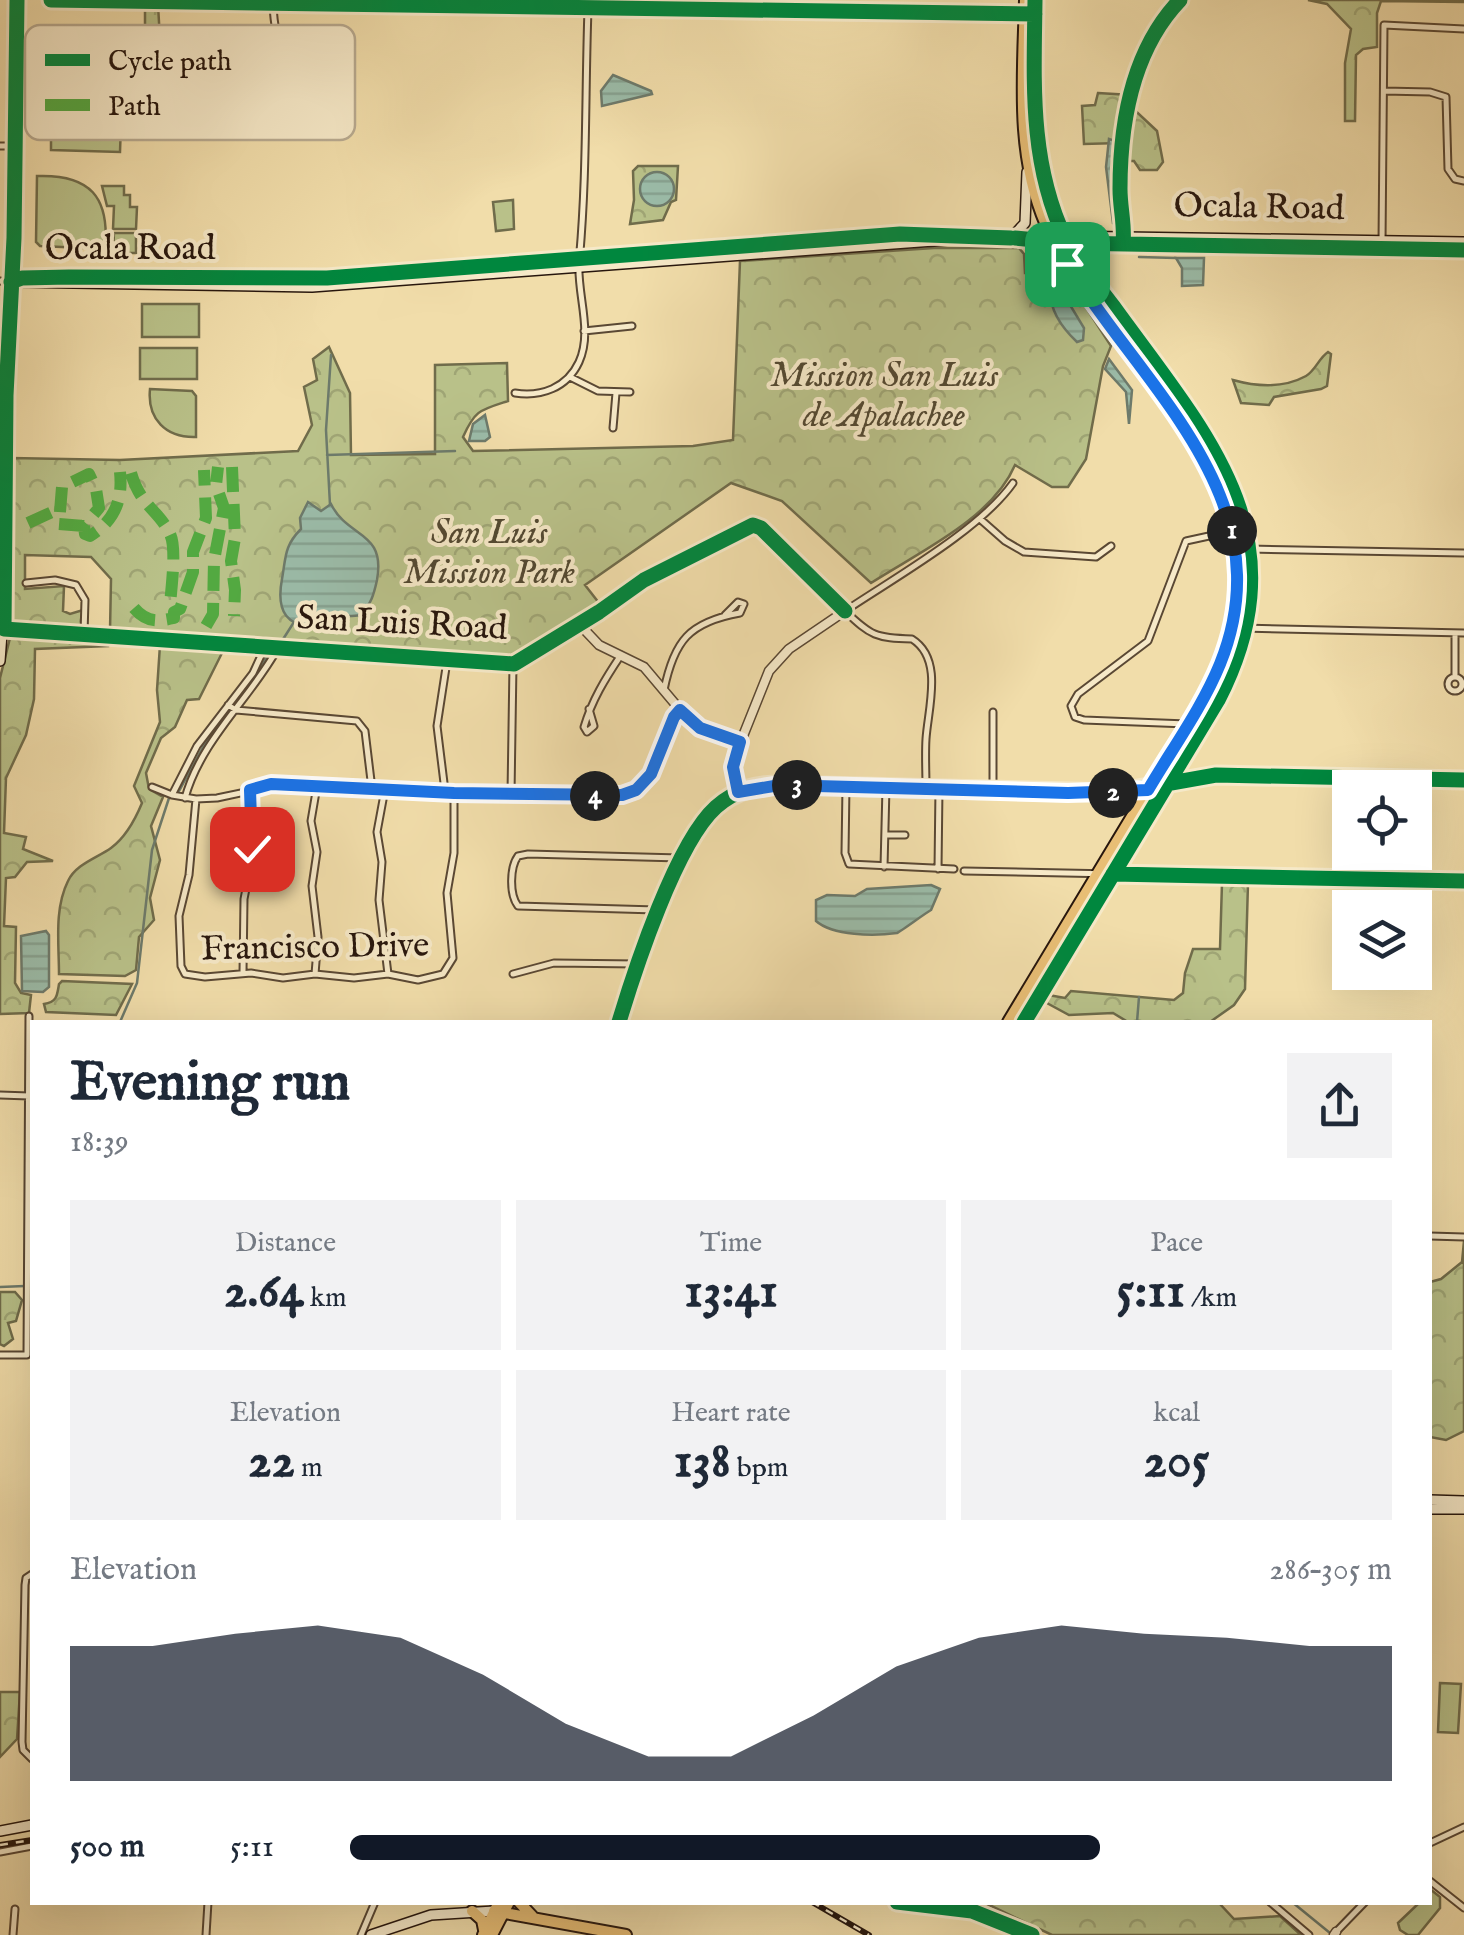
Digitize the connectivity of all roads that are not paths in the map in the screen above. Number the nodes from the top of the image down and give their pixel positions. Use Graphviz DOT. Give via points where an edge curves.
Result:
graph roads {
  1 [pos="17,0"];
  2 [pos="50,0"];
  3 [pos="1025,0"];
  4 [pos="1037,0"];
  5 [pos="272,3"];
  6 [pos="632,4"];
  7 [pos="588,9"];
  8 [pos="1030,14"];
  9 [pos="274,25"];
  10 [pos="1464,29"];
  11 [pos="1384,91"];
  12 [pos="1029,128"];
  13 [pos="0,146"];
  14 [pos="15,146"];
  15 [pos="1026,164"];
  16 [pos="1464,180"];
  17 [pos="1010,238"];
  18 [pos="1061,239"];
  19 [pos="1123,240"];
  20 [pos="1464,242"];
  21 [pos="1089,243"];
  22 [pos="1382,245"];
  23 [pos="1464,250"];
  24 [pos="580,261"];
  25 [pos="1082,264"];
  26 [pos="5,282"];
  27 [pos="1124,322"];
  28 [pos="632,326"];
  29 [pos="1113,330"];
  30 [pos="584,331"];
  31 [pos="570,377"];
  32 [pos="630,392"];
  33 [pos="515,393"];
  34 [pos="616,393"];
  35 [pos="1196,422"];
  36 [pos="613,428"];
  37 [pos="1185,430"];
  38 [pos="1208,465"];
  39 [pos="1227,472"];
  40 [pos="1013,483"];
  41 [pos="979,518"];
  42 [pos="1246,529"];
  43 [pos="1232,531"];
  44 [pos="1111,546"];
  45 [pos="1249,548"];
  46 [pos="1464,553"];
  47 [pos="26,584"];
  48 [pos="845,611"];
  49 [pos="725,615"];
  50 [pos="580,625"];
  51 [pos="1232,626"];
  52 [pos="1245,628"];
  53 [pos="2,629"];
  54 [pos="1456,633"];
  55 [pos="84,634"];
  56 [pos="1464,634"];
  57 [pos="265,646"];
  58 [pos="278,648"];
  59 [pos="621,654"];
  60 [pos="0,660"];
  61 [pos="446,660"];
  62 [pos="513,664"];
  63 [pos="1455,677"];
  64 [pos="1212,682"];
  65 [pos="664,690"];
  66 [pos="1218,700"];
  67 [pos="228,705"];
  68 [pos="590,709"];
  69 [pos="236,710"];
  70 [pos="680,710"];
  71 [pos="993,712"];
  72 [pos="1186,724"];
  73 [pos="740,742"];
  74 [pos="1184,755"];
  75 [pos="1205,776"];
  76 [pos="1464,780"];
  77 [pos="1166,785"];
  78 [pos="317,786"];
  79 [pos="846,786"];
  80 [pos="152,787"];
  81 [pos="886,787"];
  82 [pos="926,788"];
  83 [pos="939,788"];
  84 [pos="372,789"];
  85 [pos="385,789"];
  86 [pos="993,789"];
  87 [pos="250,790"];
  88 [pos="1148,790"];
  89 [pos="445,792"];
  90 [pos="738,792"];
  91 [pos="454,793"];
  92 [pos="1116,793"];
  93 [pos="512,794"];
  94 [pos="172,795"];
  95 [pos="186,798"];
  96 [pos="196,798"];
  97 [pos="1135,810"];
  98 [pos="885,835"];
  99 [pos="905,835"];
  100 [pos="683,858"];
  101 [pos="884,867"];
  102 [pos="938,869"];
  103 [pos="954,869"];
  104 [pos="964,871"];
  105 [pos="1097,874"];
  106 [pos="1113,874"];
  107 [pos="1464,881"];
  108 [pos="659,911"];
  109 [pos="1054,945"];
  110 [pos="637,964"];
  111 [pos="1059,964"];
  112 [pos="243,972"];
  113 [pos="315,974"];
  114 [pos="388,974"];
  115 [pos="513,974"];
  116 [pos="29,1016"];
  117 [pos="620,1020"];
  118 [pos="1009,1020"];
  119 [pos="1025,1020"];
  120 [pos="30,1026"];
  121 [pos="30,1056"];
  122 [pos="0,1095"];
  123 [pos="28,1096"];
  124 [pos="30,1189"];
  125 [pos="1432,1236"];
  126 [pos="1464,1237"];
  127 [pos="30,1296"];
  128 [pos="0,1355"];
  129 [pos="1432,1500"];
  130 [pos="1464,1500"];
  131 [pos="1432,1509"];
  132 [pos="1464,1510"];
  133 [pos="30,1574"];
  134 [pos="30,1702"];
  135 [pos="23,1703"];
  136 [pos="30,1758"];
  137 [pos="30,1825"];
  138 [pos="1464,1827"];
  139 [pos="0,1830"];
  140 [pos="1432,1842"];
  141 [pos="30,1846"];
  142 [pos="0,1852"];
  143 [pos="1432,1882"];
  144 [pos="208,1905"];
  145 [pos="374,1905"];
  146 [pos="522,1905"];
  147 [pos="923,1905"];
  148 [pos="1274,1905"];
  149 [pos="1362,1905"];
  150 [pos="501,1907"];
  151 [pos="1464,1908"];
  152 [pos="15,1909"];
  153 [pos="472,1911"];
  154 [pos="533,1918"];
  155 [pos="581,1931"];
  156 [pos="486,1934"];
  157 [pos="1335,1934"];
  158 [pos="13,1935"];
  159 [pos="206,1935"];
  160 [pos="361,1935"];
  161 [pos="371,1935"];
  162 [pos="626,1935"];
  163 [pos="1032,1935"];
  164 [pos="1309,1935"];
  1 -- 14 [label="main road"];
  2 -- 5 [label="street"];
  3 -- 8 [label="main road"];
  4 -- 8 [label="main road"];
  5 -- 7 [label="street"];
  5 -- 9 [label="street"];
  6 -- 7 [label="street"];
  6 -- 8 [label="street"];
  7 -- 24 [label="street"];
  8 -- 12 [label="main road"];
  10 -- 11 [label="street" via="1384,26"];
  11 -- 16 [label="street" via="1446,97 1448,169"];
  11 -- 22 [label="street"];
  12 -- 15 [label="main road"];
  12 -- 18 [label="main road"];
  13 -- 14 [label="street"];
  14 -- 26 [label="main road"];
  15 -- 17 [label="main road" via="1025,225"];
  15 -- 18 [label="main road" via="1037,202"];
  17 -- 18 [label="main road, Ocala Road"];
  17 -- 24 [label="main road, Ocala Road"];
  18 -- 19 [label="main road, Ocala Road"];
  18 -- 21 [label="main road, Ocala Road"];
  18 -- 25 [label="main road"];
  18 -- 29 [label="main road"];
  19 -- 21 [label="main road, Ocala Road"];
  19 -- 22 [label="main road, Ocala Road"];
  20 -- 22 [label="main road, Ocala Road"];
  21 -- 25 [label="main road"];
  22 -- 23 [label="main road, Ocala Road"];
  24 -- 26 [label="main road, Ocala Road" via="313,283"];
  24 -- 30 [label="street"];
  25 -- 27 [label="main road"];
  26 -- 53 [label="main road"];
  27 -- 29 [label="main road"];
  27 -- 35 [label="main road"];
  28 -- 30 [label="street"];
  29 -- 37 [label="main road"];
  30 -- 31 [label="street"];
  31 -- 33 [label="street" via="541,394"];
  31 -- 34 [label="street"];
  32 -- 34 [label="street"];
  34 -- 36 [label="street"];
  35 -- 37 [label="main road"];
  35 -- 39 [label="main road"];
  37 -- 38 [label="main road"];
  38 -- 39 [label="main road"];
  38 -- 43 [label="main road"];
  39 -- 42 [label="main road"];
  40 -- 41 [label="street"];
  41 -- 44 [label="street" via="1024,552 1096,557"];
  41 -- 48 [label="street"];
  42 -- 43 [label="street"];
  42 -- 45 [label="main road"];
  43 -- 51 [label="main road"];
  43 -- 72 [label="street" via="1186,540 1148,641 1071,706 1084,720"];
  45 -- 46 [label="street"];
  45 -- 52 [label="main road"];
  47 -- 55 [label="street" via="76,585 85,600"];
  48 -- 50 [label="street, San Luis Road" via="753,525 644,580"];
  48 -- 73 [label="street" via="773,664"];
  48 -- 82 [label="street" via="870,634 912,639 924,653 932,678"];
  49 -- 65 [label="street" via="680,642"];
  50 -- 59 [label="street"];
  50 -- 62 [label="street, San Luis Road"];
  51 -- 52 [label="street"];
  51 -- 64 [label="main road"];
  52 -- 54 [label="street"];
  52 -- 66 [label="main road"];
  53 -- 55 [label="street, San Luis Road"];
  53 -- 60 [label="main road"];
  54 -- 56 [label="street"];
  54 -- 63 [label="street"];
  55 -- 57 [label="street, San Luis Road"];
  57 -- 58 [label="street, San Luis Road"];
  57 -- 67 [label="street"];
  58 -- 61 [label="street, San Luis Road"];
  58 -- 69 [label="street"];
  59 -- 65 [label="street"];
  59 -- 68 [label="street"];
  61 -- 62 [label="street, San Luis Road"];
  61 -- 89 [label="street" via="437,726"];
  62 -- 93 [label="street"];
  64 -- 66 [label="main road"];
  64 -- 72 [label="main road"];
  65 -- 70 [label="street"];
  66 -- 74 [label="main road"];
  67 -- 69 [label="street"];
  67 -- 94 [label="street"];
  69 -- 84 [label="street" via="361,724"];
  69 -- 95 [label="street" via="204,752"];
  70 -- 73 [label="street" via="700,728"];
  70 -- 93 [label="street" via="651,774 629,794"];
  71 -- 86 [label="street"];
  72 -- 88 [label="main road"];
  73 -- 90 [label="street" via="733,767"];
  74 -- 75 [label="street" via="1189,771"];
  74 -- 77 [label="main road"];
  75 -- 76 [label="street"];
  75 -- 77 [label="street"];
  77 -- 88 [label="street"];
  77 -- 106 [label="main road"];
  78 -- 84 [label="street"];
  78 -- 87 [label="street"];
  78 -- 113 [label="street" via="311,822 317,852"];
  79 -- 81 [label="street"];
  79 -- 90 [label="street"];
  79 -- 101 [label="street" via="849,864"];
  80 -- 94 [label="street"];
  81 -- 82 [label="street"];
  81 -- 98 [label="street"];
  82 -- 83 [label="street"];
  83 -- 86 [label="street"];
  83 -- 102 [label="street"];
  84 -- 85 [label="street"];
  85 -- 89 [label="street"];
  85 -- 114 [label="street" via="377,832"];
  86 -- 92 [label="street"];
  87 -- 96 [label="street"];
  87 -- 112 [label="street"];
  88 -- 92 [label="street"];
  88 -- 97 [label="main road"];
  89 -- 91 [label="street"];
  90 -- 100 [label="street" via="704,820"];
  91 -- 93 [label="street"];
  91 -- 114 [label="street, Francisco Drive" via="447,893 453,958 446,971 425,980"];
  92 -- 97 [label="street"];
  94 -- 95 [label="street"];
  95 -- 96 [label="street"];
  96 -- 112 [label="street, Francisco Drive" via="179,916 180,966 185,974 205,977"];
  97 -- 105 [label="main road"];
  98 -- 99 [label="street"];
  98 -- 101 [label="street"];
  100 -- 108 [label="street"];
  100 -- 108 [label="street" via="516,857 512,897 526,908"];
  101 -- 102 [label="street"];
  102 -- 103 [label="street"];
  104 -- 105 [label="street"];
  105 -- 106 [label="street"];
  105 -- 109 [label="main road"];
  106 -- 107 [label="street"];
  106 -- 111 [label="main road"];
  108 -- 110 [label="street"];
  109 -- 111 [label="main road"];
  109 -- 118 [label="main road"];
  110 -- 115 [label="street" via="554,964"];
  110 -- 117 [label="street"];
  111 -- 119 [label="main road"];
  112 -- 113 [label="street, Francisco Drive"];
  113 -- 114 [label="street, Francisco Drive"];
  116 -- 120 [label="street"];
  121 -- 123 [label="street"];
  122 -- 123 [label="street"];
  123 -- 124 [label="street"];
  125 -- 126 [label="street"];
  127 -- 128 [label="street" via="27,1355"];
  129 -- 130 [label="main road"];
  131 -- 132 [label="main road"];
  133 -- 135 [label="street" via="24,1585"];
  134 -- 135 [label="street"];
  135 -- 136 [label="street" via="22,1742"];
  137 -- 139 [label="main road"];
  138 -- 140 [label="street"];
  141 -- 142 [label="street"];
  143 -- 151 [label="street"];
  144 -- 159 [label="street"];
  145 -- 160 [label="street"];
  146 -- 154 [label="main road"];
  147 -- 163 [label="street" via="972,1911"];
  148 -- 164 [label="street"];
  149 -- 157 [label="street"];
  150 -- 153 [label="main road"];
  150 -- 154 [label="main road"];
  150 -- 156 [label="main road"];
  152 -- 158 [label="street"];
  153 -- 156 [label="main road"];
  153 -- 161 [label="main road" via="418,1918"];
  154 -- 155 [label="main road"];
  155 -- 162 [label="main road"];
}
